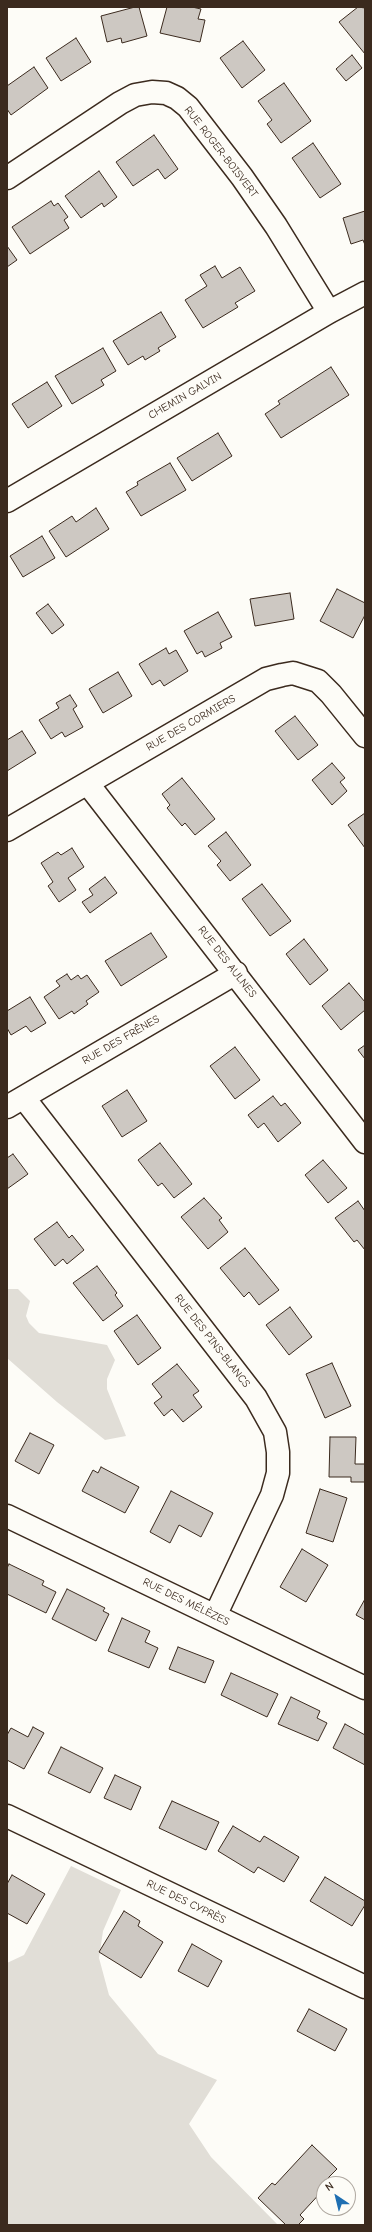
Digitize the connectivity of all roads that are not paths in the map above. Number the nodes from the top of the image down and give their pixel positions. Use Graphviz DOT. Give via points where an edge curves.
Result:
graph roads {
  1 [pos="7,178"];
  2 [pos="365,293"];
  3 [pos="329,312"];
  4 [pos="7,500"];
  5 [pos="365,736"];
  6 [pos="88,784"];
  7 [pos="7,830"];
  8 [pos="236,973"];
  9 [pos="15,1102"];
  10 [pos="365,1142"];
  11 [pos="7,1516"];
  12 [pos="215,1616"];
  13 [pos="365,1688"];
  14 [pos="7,1816"];
  15 [pos="365,1987"];
  1 -- 3 [label="street, RUE ROGER-BOISVERT" via="120,103 135,95 166,93 188,107 242,177 276,226"];
  2 -- 3 [label="street, CHEMIN GALVIN"];
  3 -- 4 [label="street, CHEMIN GALVIN"];
  5 -- 6 [label="street, RUE DES CORMIERS" via="318,681 293,674 282,675 266,680"];
  6 -- 7 [label="street, RUE DES CORMIERS"];
  6 -- 8 [label="street, RUE DES AULNES"];
  8 -- 9 [label="street, RUE DES FRÊNES"];
  8 -- 10 [label="street, RUE DES AULNES"];
  9 -- 12 [label="street, RUE DES PINS-BLANCS" via="256,1398 275,1432 278,1473 272,1495"];
  11 -- 12 [label="street, RUE DES MÉLÈZES"];
  12 -- 13 [label="street, RUE DES MÉLÈZES"];
  14 -- 15 [label="street, RUE DES CYPRÈS"];
}
